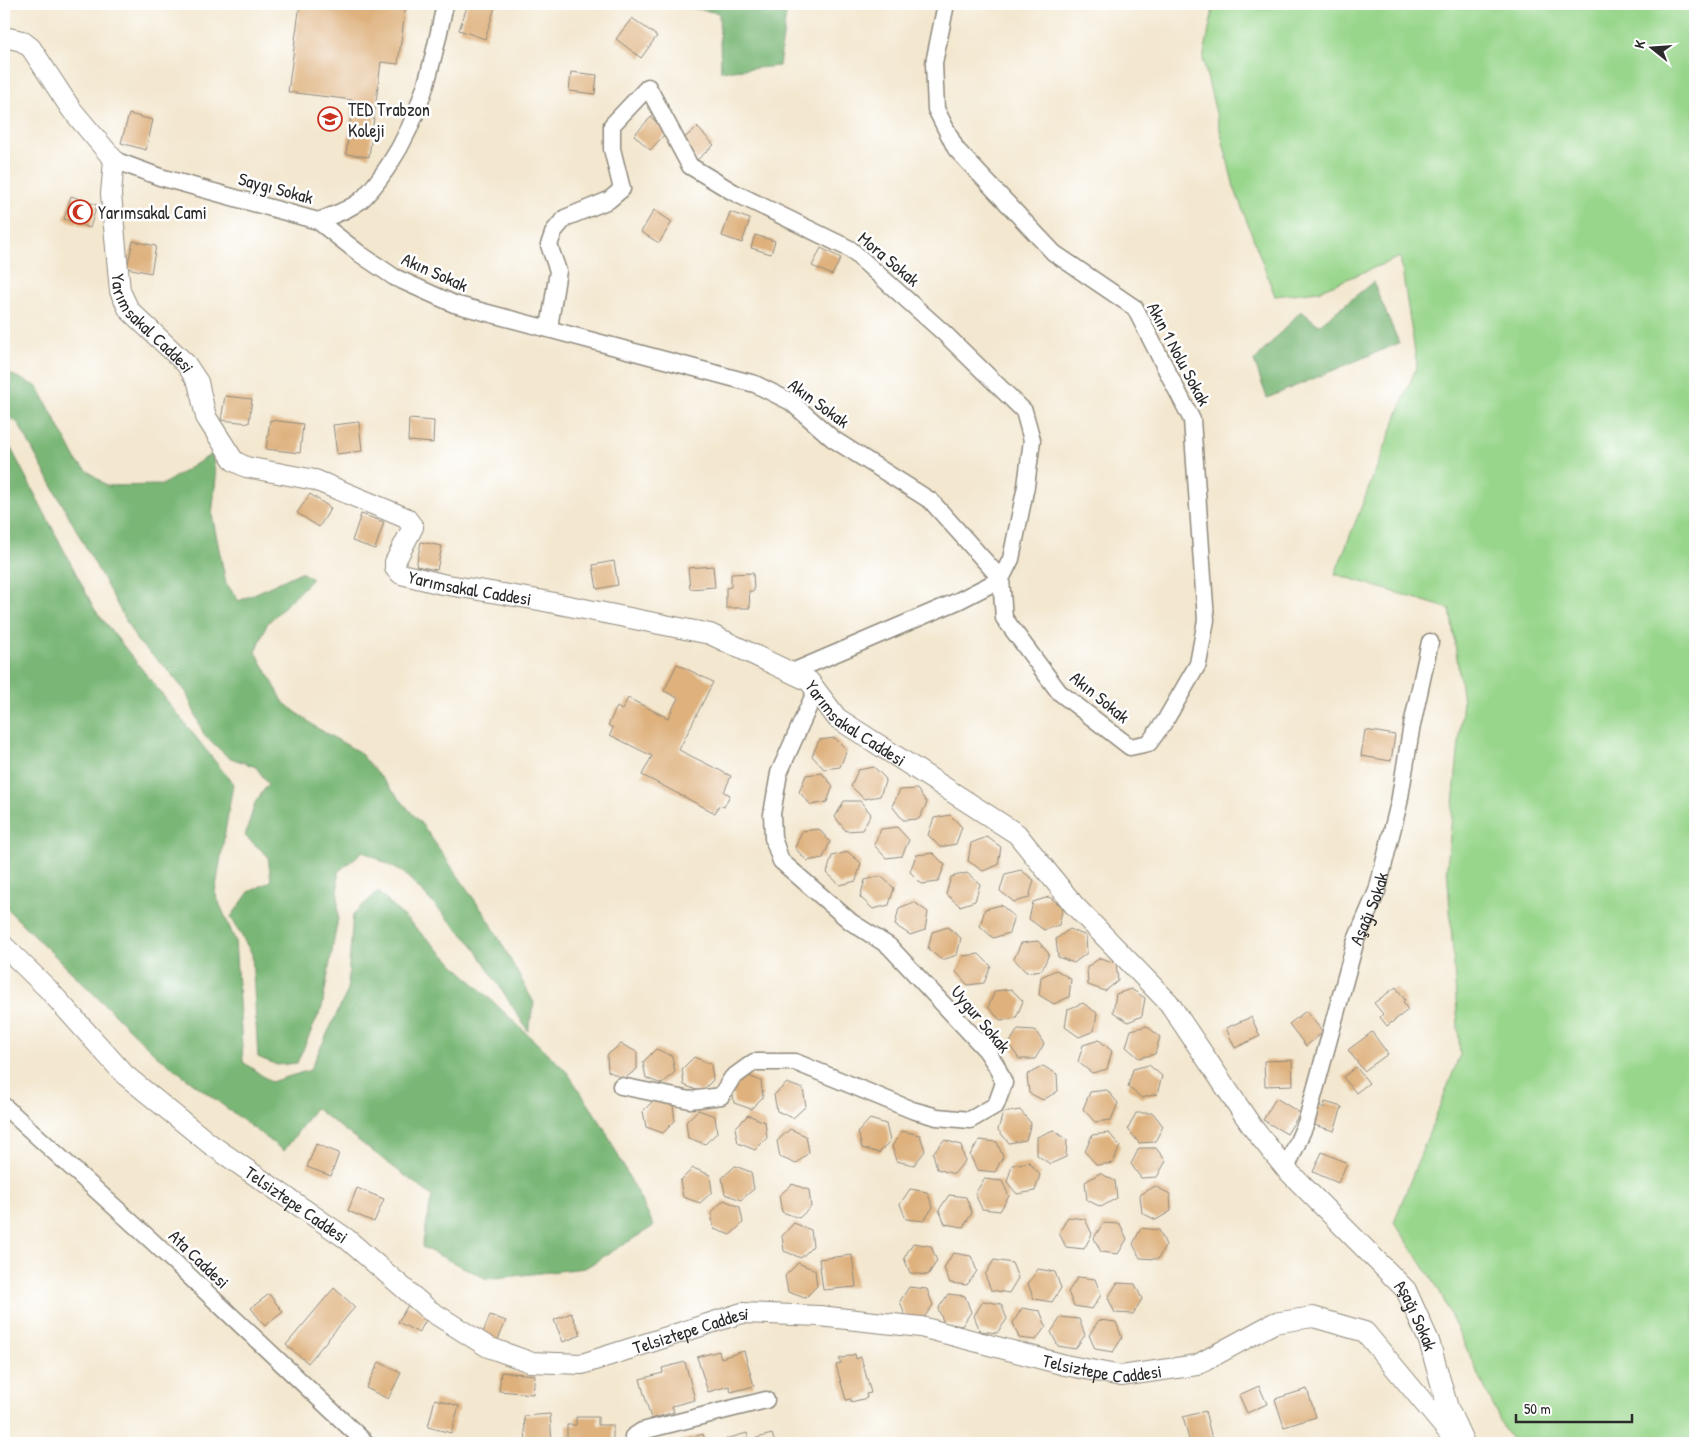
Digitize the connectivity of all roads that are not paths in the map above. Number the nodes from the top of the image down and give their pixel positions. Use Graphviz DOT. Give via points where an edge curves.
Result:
graph roads {
  1 [pos="445,4"];
  2 [pos="946,4"];
  3 [pos="4,37"];
  4 [pos="114,160"];
  5 [pos="318,221"];
  6 [pos="550,328"];
  7 [pos="1001,579"];
  8 [pos="1430,642"];
  9 [pos="792,672"];
  10 [pos="816,690"];
  11 [pos="1130,747"];
  12 [pos="1055,881"];
  13 [pos="4,946"];
  14 [pos="621,1086"];
  15 [pos="4,1106"];
  16 [pos="1286,1169"];
  17 [pos="766,1400"];
  18 [pos="366,1443"];
  19 [pos="634,1443"];
  20 [pos="1458,1443"];
  21 [pos="1464,1443"];
  1 -- 5 [label="street, Saygı Sokak" via="433,61 406,139 382,176 361,200"];
  2 -- 11 [label="street, Akın 1 Nolu Sokak" via="934,63 936,109 956,149 1054,253 1135,308 1192,420 1206,620 1198,664 1149,743"];
  3 -- 4 [label="street" via="22,41 31,48 71,109"];
  4 -- 5 [label="street, Saygı Sokak" via="160,177"];
  4 -- 9 [label="street, Yarımsakal Caddesi" via="110,194 120,291 129,310 179,357 198,382 206,417 234,461 246,467 315,480 406,518 413,527 395,562 395,568 402,574 710,634"];
  5 -- 6 [label="street, Akın Sokak" via="394,277 454,304"];
  6 -- 7 [label="street, Akın Sokak" via="755,384 791,402 833,438 931,500"];
  6 -- 7 [label="street, Mora Sokak" via="558,271 549,245 554,231 565,218 609,200 622,188 612,149 612,126 648,88 690,166 733,192 850,249 944,333 1024,411 1032,440 1030,459 1011,558"];
  7 -- 9 [label="street" via="958,601"];
  7 -- 11 [label="street, Akın Sokak" via="1004,618 1059,692"];
  8 -- 16 [label="street, Aşağı Sokak" via="1399,803 1377,891 1356,940 1306,1123"];
  9 -- 10 [label="street, Yarımsakal Caddesi" via="810,681"];
  10 -- 12 [label="street, Yarımsakal Caddesi" via="837,718 1017,834"];
  10 -- 14 [label="street, Uygur Sokak" via="779,773 772,814 772,838 782,861 851,922 890,946 986,1050 1004,1083 996,1104 970,1120 937,1117 912,1110 795,1062 754,1062 732,1078 721,1096 690,1100"];
  12 -- 16 [label="street, Aşağı Sokak" via="1169,1004 1253,1128"];
  13 -- 20 [label="street, Telsiztepe Caddesi" via="48,989 125,1075 210,1144 347,1239 429,1310 488,1347 530,1362 582,1364 742,1313 819,1316 921,1327 1065,1365 1121,1376 1197,1365 1274,1323 1313,1317 1365,1332"];
  15 -- 18 [label="street, Ata Caddesi"];
  16 -- 21 [label="street, Aşağı Sokak" via="1406,1290 1429,1341 1448,1408"];
  17 -- 19 [label="street" via="642,1431 633,1438"];
}
